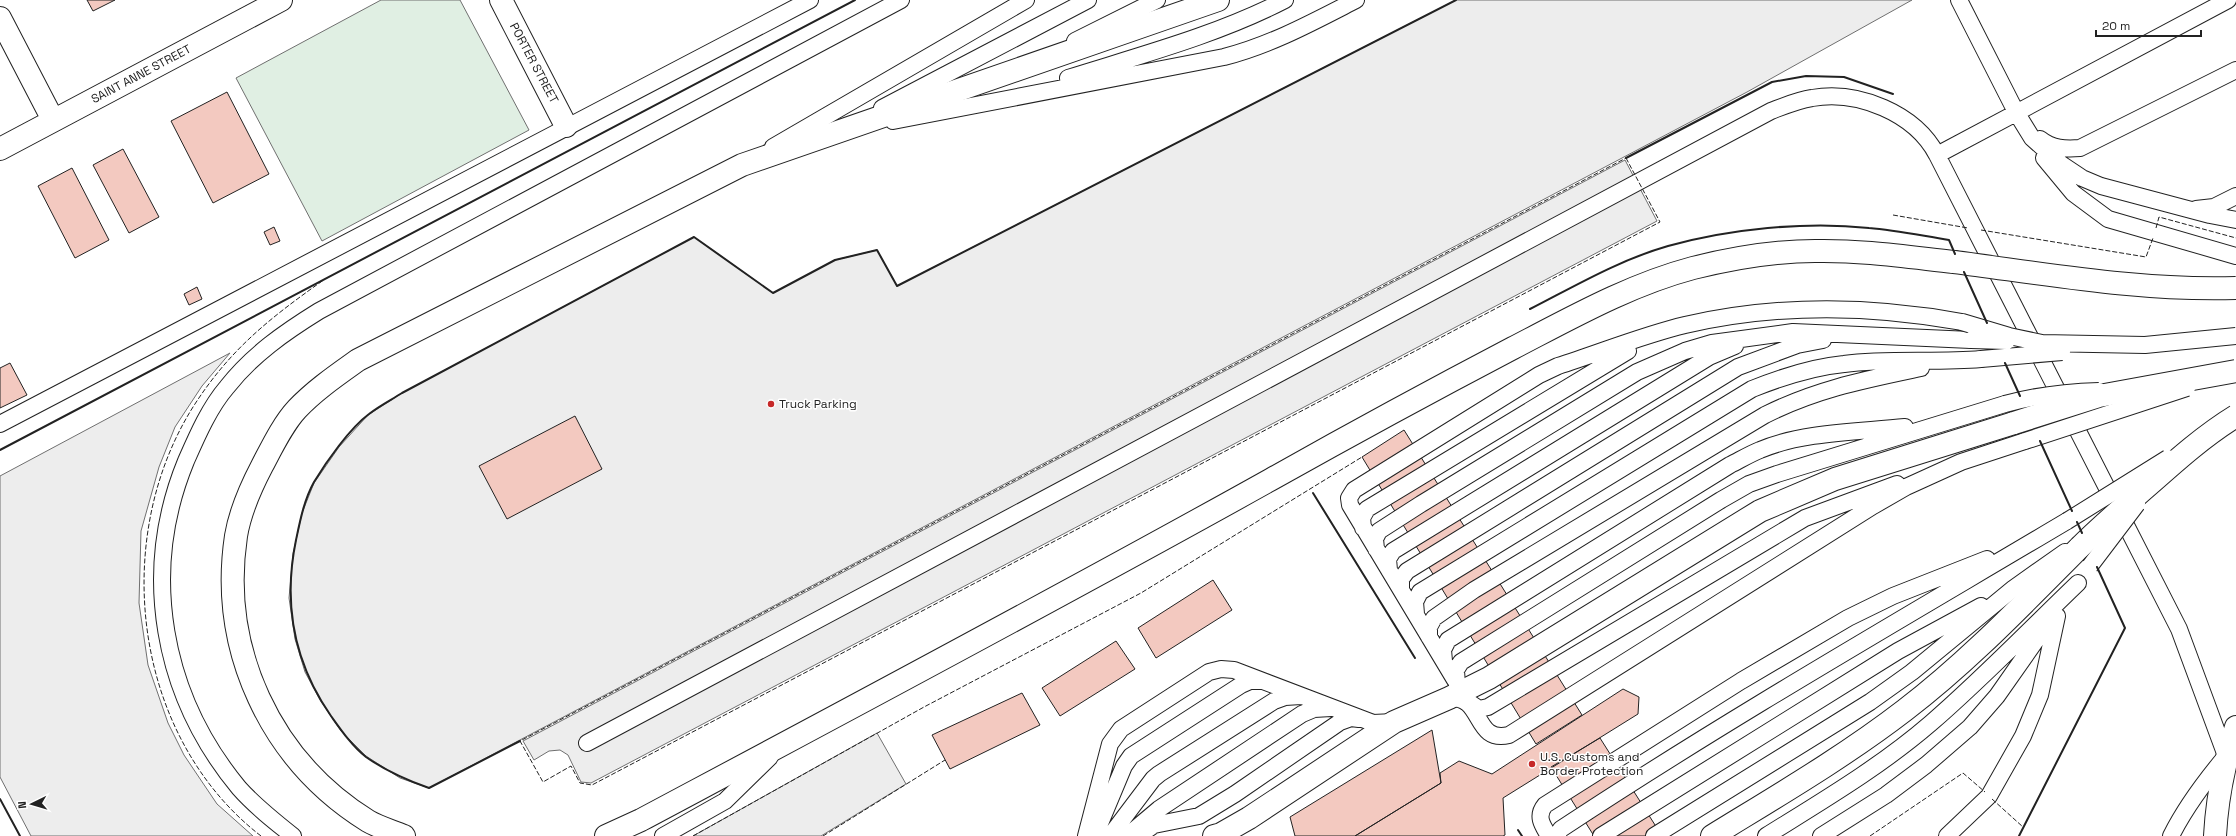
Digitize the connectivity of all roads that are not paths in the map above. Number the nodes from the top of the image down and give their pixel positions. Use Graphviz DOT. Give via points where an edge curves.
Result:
graph roads {
  1 [pos="281,0"];
  2 [pos="501,0"];
  3 [pos="810,0"];
  4 [pos="901,0"];
  5 [pos="1022,0"];
  6 [pos="1026,0"];
  7 [pos="1088,0"];
  8 [pos="1157,0"];
  9 [pos="1218,0"];
  10 [pos="1285,0"];
  11 [pos="1356,0"];
  12 [pos="1959,0"];
  13 [pos="2228,0"];
  14 [pos="253,7"];
  15 [pos="1006,11"];
  16 [pos="0,18"];
  17 [pos="1018,69"];
  18 [pos="2236,70"];
  19 [pos="1000,100"];
  20 [pos="53,120"];
  21 [pos="2024,125"];
  22 [pos="566,126"];
  23 [pos="834,133"];
  24 [pos="0,149"];
  25 [pos="1937,155"];
  26 [pos="742,165"];
  27 [pos="2236,196"];
  28 [pos="2182,207"];
  29 [pos="2236,220"];
  30 [pos="2236,256"];
  31 [pos="2236,288"];
  32 [pos="1684,325"];
  33 [pos="1793,332"];
  34 [pos="1869,335"];
  35 [pos="2236,336"];
  36 [pos="2042,343"];
  37 [pos="2146,345"];
  38 [pos="1956,362"];
  39 [pos="2236,372"];
  40 [pos="2236,416"];
  41 [pos="1952,419"];
  42 [pos="2015,423"];
  43 [pos="0,424"];
  44 [pos="2215,429"];
  45 [pos="1961,462"];
  46 [pos="2159,476"];
  47 [pos="1363,528"];
  48 [pos="2033,541"];
  49 [pos="2079,545"];
  50 [pos="1376,549"];
  51 [pos="1389,570"];
  52 [pos="2078,583"];
  53 [pos="2014,588"];
  54 [pos="1401,590"];
  55 [pos="2059,609"];
  56 [pos="1416,614"];
  57 [pos="1429,637"];
  58 [pos="1444,661"];
  59 [pos="1263,681"];
  60 [pos="1458,694"];
  61 [pos="1305,696"];
  62 [pos="1332,708"];
  63 [pos="1362,719"];
  64 [pos="1394,722"];
  65 [pos="2236,727"];
  66 [pos="587,743"];
  67 [pos="783,744"];
  68 [pos="2226,756"];
  69 [pos="293,836"];
  70 [pos="404,836"];
  71 [pos="606,836"];
  72 [pos="663,836"];
  73 [pos="1086,836"];
  74 [pos="1094,836"];
  75 [pos="1110,836"];
  76 [pos="1127,836"];
  77 [pos="1138,836"];
  78 [pos="1214,836"];
  79 [pos="1549,836"];
  80 [pos="1556,836"];
  81 [pos="1600,836"];
  82 [pos="1654,836"];
  83 [pos="1712,836"];
  84 [pos="1766,836"];
  85 [pos="1821,836"];
  86 [pos="1947,836"];
  87 [pos="2171,836"];
  88 [pos="2215,836"];
  1 -- 14 [label="main road, SAINT ANNE STREET"];
  2 -- 22 [label="main road, PORTER STREET"];
  3 -- 22 [label="lane"];
  4 -- 69 [label="lane" via="318,312 269,344 226,387 205,420 176,488 168,521 164,555 164,620 170,656 197,727 240,788"];
  5 -- 15 [label="lane"];
  6 -- 15 [label="lane"];
  7 -- 23 [label="lane"];
  8 -- 17 [label="lane"];
  9 -- 17 [label="main road"];
  10 -- 19 [label="lane" via="1259,14 1214,31"];
  11 -- 19 [label="lane" via="1287,35 1252,50 1224,58"];
  12 -- 21 [label="lane"];
  13 -- 21 [label="lane"];
  14 -- 20 [label="main road, SAINT ANNE STREET"];
  15 -- 26 [label="lane"];
  16 -- 20 [label="main road"];
  17 -- 23 [label="main road"];
  18 -- 21 [label="lane" via="2080,148 2067,149 2045,143"];
  19 -- 23 [label="lane"];
  20 -- 24 [label="main road, SAINT ANNE STREET"];
  21 -- 25 [label="lane"];
  21 -- 28 [label="lane" via="2061,164 2082,178 2101,186"];
  21 -- 30 [label="lane" via="2042,156 2073,193 2108,219"];
  22 -- 43 [label="lane"];
  23 -- 26 [label="main road"];
  25 -- 66 [label="lane" via="1930,140 1912,124 1899,116 1856,99 1832,96 1811,98 1771,111"];
  25 -- 68 [label="lane" via="2179,629"];
  26 -- 70 [label="main road" via="358,360 325,383 296,410 273,445 250,489 236,535 233,587 240,643 253,688 274,729 319,782 368,821"];
  27 -- 28 [label="lane" via="2214,207"];
  28 -- 29 [label="lane"];
  31 -- 67 [label="main road, bridge" via="2147,287 1954,262 1815,251 1736,258 1689,269 1632,289 1589,308 1410,402 1217,510"];
  32 -- 36 [label="lane, bridge" via="1754,313 1822,308 1922,314"];
  32 -- 47 [label="lane" via="1615,357 1408,483 1367,509 1362,518"];
  32 -- 47 [label="lane" via="1558,366 1539,375 1354,490 1349,502"];
  33 -- 34 [label="lane"];
  33 -- 50 [label="lane" via="1712,344 1685,351 1636,372 1379,531 1375,539"];
  33 -- 51 [label="lane" via="1731,348 1709,357 1393,551 1388,559"];
  34 -- 36 [label="lane, bridge"];
  34 -- 54 [label="lane" via="1797,345 1738,367 1407,571 1401,579"];
  35 -- 37 [label="lane, bridge"];
  36 -- 37 [label="lane, bridge"];
  37 -- 38 [label="lane, bridge"];
  38 -- 56 [label="lane" via="1886,361 1844,364 1780,378 1752,389 1420,592 1415,602"];
  38 -- 57 [label="lane" via="1830,388 1765,415 1474,590 1434,618 1428,627"];
  39 -- 42 [label="lane, bridge"];
  39 -- 42 [label="main road, bridge" via="2129,389"];
  40 -- 44 [label="main road, bridge"];
  41 -- 42 [label="lane"];
  41 -- 58 [label="lane" via="1803,439 1761,449 1730,465 1462,631 1445,644"];
  41 -- 60 [label="lane" via="1749,484 1461,662 1456,670"];
  42 -- 45 [label="lane"];
  42 -- 60 [label="main road" via="1835,479 1760,511 1512,664"];
  44 -- 46 [label="main road, bridge"];
  44 -- 48 [label="lane, bridge"];
  45 -- 60 [label="lane" via="1805,518 1488,708 1479,709"];
  45 -- 60 [label="lane" via="1873,506 1509,735 1491,735"];
  46 -- 49 [label="main road, bridge"];
  46 -- 52 [label="lane, bridge"];
  47 -- 50 [label="lane"];
  48 -- 79 [label="lane" via="1893,596 1848,618 1741,681 1545,805 1540,818"];
  48 -- 80 [label="lane" via="1756,705 1591,809 1561,829"];
  49 -- 53 [label="lane"];
  49 -- 83 [label="main road" via="1952,672 1905,711 1804,780"];
  50 -- 51 [label="lane"];
  51 -- 54 [label="lane"];
  52 -- 55 [label="lane"];
  52 -- 84 [label="lane" via="1930,724 1886,758"];
  53 -- 81 [label="lane" via="1898,651"];
  53 -- 82 [label="lane" via="1912,672 1870,702"];
  54 -- 56 [label="lane"];
  55 -- 85 [label="lane" via="1997,696 1970,727 1926,766"];
  55 -- 86 [label="lane" via="2040,695 2023,736 1989,796"];
  56 -- 57 [label="lane"];
  57 -- 58 [label="lane"];
  58 -- 60 [label="lane"];
  59 -- 61 [label="lane"];
  59 -- 73 [label="lane" via="1234,670 1221,669 1209,672 1121,729 1110,744"];
  59 -- 74 [label="lane" via="1250,681 1241,685 1131,756 1124,766"];
  60 -- 64 [label="main road"];
  61 -- 62 [label="lane"];
  61 -- 75 [label="lane" via="1285,697 1274,701 1159,774"];
  62 -- 63 [label="lane"];
  62 -- 76 [label="lane" via="1314,709 1302,714 1159,809"];
  63 -- 64 [label="lane" via="1373,723"];
  63 -- 77 [label="lane" via="1351,718 1340,722 1199,816 1154,825"];
  64 -- 78 [label="main road" via="1249,818"];
  65 -- 68 [label="main road"];
  67 -- 71 [label="main road"];
  67 -- 72 [label="lane" via="725,801"];
  68 -- 87 [label="lane" via="2202,785"];
  68 -- 88 [label="main road" via="2217,802"];
}
